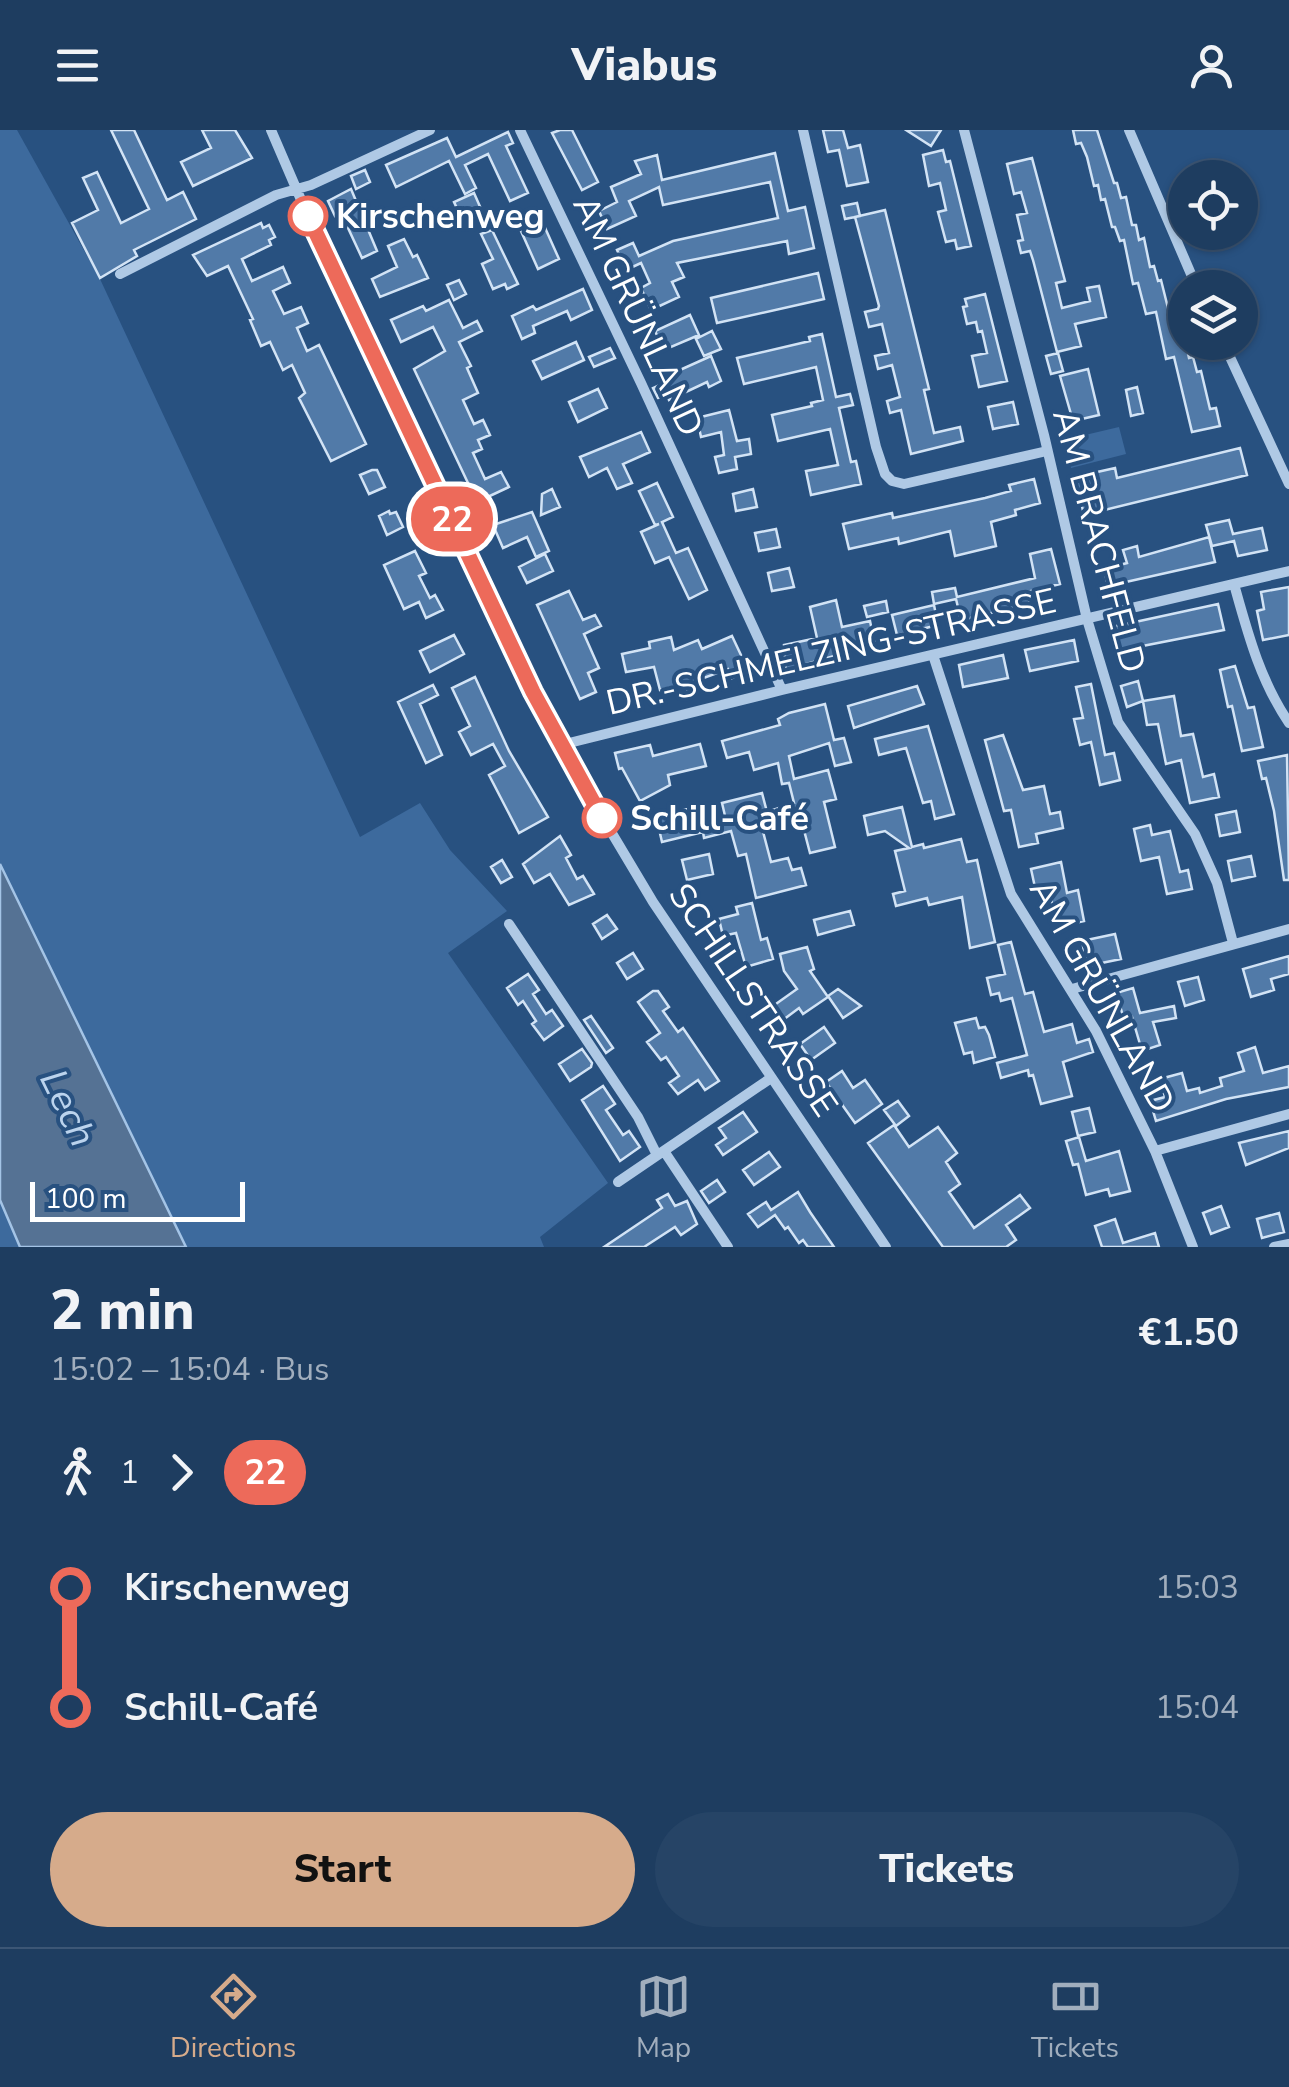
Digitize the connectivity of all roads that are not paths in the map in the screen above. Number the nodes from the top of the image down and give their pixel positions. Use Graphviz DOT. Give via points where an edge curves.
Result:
graph roads {
  1 [pos="272,130"];
  2 [pos="430,130"];
  3 [pos="520,130"];
  4 [pos="804,130"];
  5 [pos="964,130"];
  6 [pos="1129,130"];
  7 [pos="296,190"];
  8 [pos="1189,270"];
  9 [pos="120,274"];
  10 [pos="1231,360"];
  11 [pos="1048,451"];
  12 [pos="1289,484"];
  13 [pos="1289,571"];
  14 [pos="1234,584"];
  15 [pos="1087,619"];
  16 [pos="933,654"];
  17 [pos="782,690"];
  18 [pos="1289,723"];
  19 [pos="561,746"];
  20 [pos="509,924"];
  21 [pos="1289,929"];
  22 [pos="1233,943"];
  23 [pos="1072,989"];
  24 [pos="771,1078"];
  25 [pos="1289,1114"];
  26 [pos="1155,1152"];
  27 [pos="660,1153"];
  28 [pos="618,1182"];
  29 [pos="1289,1244"];
  30 [pos="726,1247"];
  31 [pos="886,1247"];
  32 [pos="1193,1247"];
  33 [pos="1274,1247"];
  1 -- 7 [label="street, SCHILLSTRASSE"];
  2 -- 7 [label="street"];
  3 -- 17 [label="street, AM GRÜNLAND"];
  4 -- 11 [label="street" via="885,474 904,484"];
  5 -- 11 [label="street, AM BRACHFELD"];
  6 -- 8 [label="street"];
  7 -- 9 [label="street"];
  7 -- 19 [label="street, SCHILLSTRASSE"];
  10 -- 12 [label="street"];
  11 -- 15 [label="street, AM BRACHFELD"];
  13 -- 14 [label="street, DR.-SCHMELZING-STRASSE"];
  14 -- 15 [label="street, DR.-SCHMELZING-STRASSE"];
  14 -- 18 [label="street" via="1252,651"];
  15 -- 16 [label="street, DR.-SCHMELZING-STRASSE"];
  15 -- 22 [label="street, AM BRACHFELD" via="1118,722 1195,834"];
  16 -- 17 [label="street, DR.-SCHMELZING-STRASSE"];
  16 -- 23 [label="street, AM GRÜNLAND" via="1011,894"];
  17 -- 19 [label="street, DR.-SCHMELZING-STRASSE"];
  19 -- 24 [label="street, SCHILLSTRASSE" via="652,902"];
  20 -- 27 [label="street"];
  21 -- 22 [label="street"];
  22 -- 23 [label="street"];
  23 -- 26 [label="street, AM GRÜNLAND"];
  24 -- 27 [label="street"];
  24 -- 31 [label="street, SCHILLSTRASSE"];
  25 -- 26 [label="street"];
  26 -- 32 [label="street, AM GRÜNLAND"];
  27 -- 28 [label="street"];
  27 -- 30 [label="street"];
  29 -- 33 [label="street"];
}
